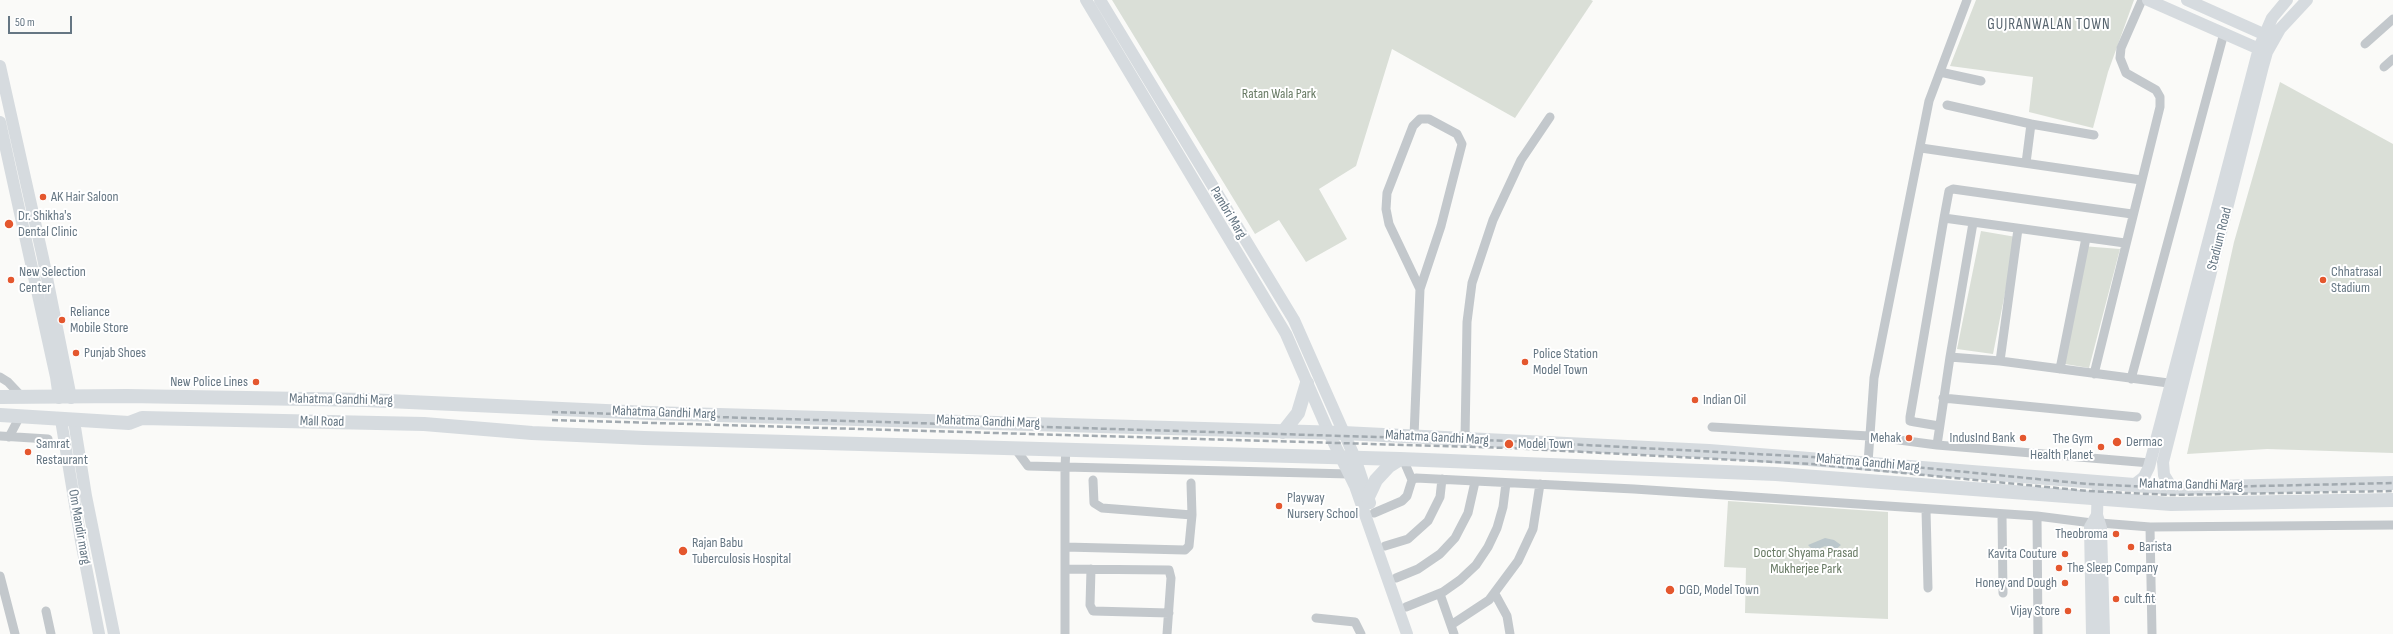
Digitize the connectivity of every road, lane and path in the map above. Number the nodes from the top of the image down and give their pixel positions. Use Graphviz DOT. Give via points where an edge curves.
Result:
graph roads {
  1 [pos="1086,0"];
  2 [pos="1100,0"];
  3 [pos="1967,0"];
  4 [pos="2142,0"];
  5 [pos="2148,0"];
  6 [pos="2187,0"];
  7 [pos="2287,0"];
  8 [pos="2307,0"];
  9 [pos="2393,19"];
  10 [pos="2224,33"];
  11 [pos="2269,36"];
  12 [pos="2365,44"];
  13 [pos="2263,50"];
  14 [pos="2393,60"];
  15 [pos="0,66"];
  16 [pos="2384,67"];
  17 [pos="1940,72"];
  18 [pos="1981,81"];
  19 [pos="1947,105"];
  20 [pos="1550,117"];
  21 [pos="0,122"];
  22 [pos="2031,124"];
  23 [pos="2094,135"];
  24 [pos="1179,143"];
  25 [pos="1921,148"];
  26 [pos="2026,163"];
  27 [pos="2140,180"];
  28 [pos="2132,214"];
  29 [pos="1944,218"];
  30 [pos="1973,223"];
  31 [pos="2018,229"];
  32 [pos="2086,238"];
  33 [pos="2125,243"];
  34 [pos="1420,289"];
  35 [pos="1950,357"];
  36 [pos="2000,361"];
  37 [pos="2060,369"];
  38 [pos="2094,374"];
  39 [pos="0,377"];
  40 [pos="2131,379"];
  41 [pos="1307,383"];
  42 [pos="2170,383"];
  43 [pos="2183,386"];
  44 [pos="0,397"];
  45 [pos="23,398"];
  46 [pos="65,398"];
  47 [pos="1944,398"];
  48 [pos="456,404"];
  49 [pos="0,415"];
  50 [pos="20,416"];
  51 [pos="2137,417"];
  52 [pos="67,420"];
  53 [pos="1939,426"];
  54 [pos="456,427"];
  55 [pos="1712,427"];
  56 [pos="1283,432"];
  57 [pos="1329,433"];
  58 [pos="1343,433"];
  59 [pos="1414,436"];
  60 [pos="1869,436"];
  61 [pos="4,437"];
  62 [pos="644,438"];
  63 [pos="48,439"];
  64 [pos="1465,439"];
  65 [pos="1937,445"];
  66 [pos="1014,447"];
  67 [pos="1066,448"];
  68 [pos="1348,457"];
  69 [pos="1401,459"];
  70 [pos="1868,463"];
  71 [pos="2150,463"];
  72 [pos="1065,467"];
  73 [pos="1350,474"];
  74 [pos="1442,479"];
  75 [pos="1092,480"];
  76 [pos="1412,480"];
  77 [pos="1191,482"];
  78 [pos="1475,482"];
  79 [pos="2098,482"];
  80 [pos="1506,483"];
  81 [pos="2393,483"];
  82 [pos="1540,484"];
  83 [pos="2135,484"];
  84 [pos="2172,488"];
  85 [pos="1368,497"];
  86 [pos="2393,500"];
  87 [pos="1926,510"];
  88 [pos="1374,513"];
  89 [pos="2097,514"];
  90 [pos="1192,515"];
  91 [pos="2002,515"];
  92 [pos="2037,516"];
  93 [pos="2393,525"];
  94 [pos="2150,527"];
  95 [pos="1385,546"];
  96 [pos="1065,547"];
  97 [pos="1065,569"];
  98 [pos="1091,569"];
  99 [pos="1396,578"];
  100 [pos="1,580"];
  101 [pos="1928,588"];
  102 [pos="2002,593"];
  103 [pos="1440,594"];
  104 [pos="1495,594"];
  105 [pos="1406,607"];
  106 [pos="46,611"];
  107 [pos="1169,613"];
  108 [pos="1316,618"];
  109 [pos="1452,630"];
  110 [pos="15,634"];
  111 [pos="51,634"];
  112 [pos="99,634"];
  113 [pos="114,634"];
  114 [pos="1065,634"];
  115 [pos="1168,634"];
  116 [pos="1361,634"];
  117 [pos="1407,634"];
  118 [pos="1415,634"];
  119 [pos="1510,634"];
  120 [pos="2038,634"];
  121 [pos="2092,634"];
  122 [pos="2104,634"];
  123 [pos="2152,634"];
  1 -- 24 [label="street, Pambri Marg"];
  2 -- 24 [label="street, Pambri Marg"];
  3 -- 17 [label="street"];
  4 -- 27 [label="street" via="2121,48 2120,58 2126,73 2156,90 2160,97 2160,107"];
  5 -- 10 [label="street"];
  6 -- 11 [label="street"];
  7 -- 11 [label="street, Stadium Road" via="2272,18"];
  8 -- 11 [label="street, Stadium Road"];
  9 -- 12 [label="street"];
  10 -- 13 [label="street"];
  10 -- 40 [label="street"];
  11 -- 13 [label="street, Stadium Road"];
  13 -- 42 [label="street, Stadium Road"];
  13 -- 43 [label="street, Stadium Road"];
  14 -- 16 [label="street"];
  15 -- 46 [label="street" via="45,265"];
  17 -- 18 [label="street"];
  17 -- 25 [label="street" via="1929,101"];
  19 -- 22 [label="street"];
  20 -- 64 [label="street" via="1518,167 1493,220 1472,283 1467,322"];
  21 -- 46 [label="street" via="56,377"];
  22 -- 23 [label="street"];
  22 -- 26 [label="street"];
  24 -- 41 [label="street, Pambri Marg" via="1286,334"];
  24 -- 58 [label="street, Pambri Marg" via="1294,320"];
  25 -- 26 [label="street"];
  25 -- 60 [label="street" via="1874,378"];
  26 -- 27 [label="street"];
  27 -- 28 [label="street"];
  28 -- 29 [label="street" via="1953,189 1949,191"];
  28 -- 33 [label="street"];
  29 -- 30 [label="street"];
  29 -- 53 [label="street" via="1910,417 1910,421"];
  30 -- 31 [label="street"];
  30 -- 35 [label="street"];
  31 -- 32 [label="street"];
  31 -- 36 [label="street"];
  32 -- 33 [label="street"];
  32 -- 37 [label="street"];
  33 -- 38 [label="street"];
  34 -- 34 [label="street" via="1389,224 1386,209 1387,193 1413,126 1420,119 1429,119 1458,134 1462,144 1441,226"];
  34 -- 59 [label="street"];
  35 -- 36 [label="street"];
  35 -- 47 [label="street"];
  36 -- 37 [label="street"];
  37 -- 38 [label="street"];
  38 -- 40 [label="street"];
  39 -- 45 [label="street"];
  40 -- 42 [label="street"];
  41 -- 56 [label="main road" via="1298,413"];
  41 -- 57 [label="street, Pambri Marg"];
  42 -- 43 [label="street"];
  42 -- 71 [label="street, Stadium Road"];
  43 -- 84 [label="street, Stadium Road" via="2163,462 2164,475"];
  44 -- 45 [label="main road, Mahatma Gandhi Marg"];
  45 -- 46 [label="main road, Mahatma Gandhi Marg"];
  46 -- 48 [label="main road, Mahatma Gandhi Marg" via="223,397"];
  47 -- 51 [label="street"];
  47 -- 53 [label="street"];
  48 -- 54 [label="main road"];
  48 -- 56 [label="main road, Mahatma Gandhi Marg" via="649,413"];
  49 -- 50 [label="main road, Mall Road"];
  50 -- 52 [label="main road, Mall Road"];
  50 -- 61 [label="street"];
  52 -- 54 [label="main road, Mall Road" via="129,423 142,418 424,424"];
  52 -- 112 [label="street, Om Mandir marg" via="80,541"];
  52 -- 113 [label="street, Om Mandir marg" via="86,496"];
  53 -- 65 [label="street"];
  54 -- 62 [label="main road, Mall Road" via="532,434"];
  55 -- 60 [label="street"];
  56 -- 57 [label="main road, Mahatma Gandhi Marg"];
  57 -- 58 [label="main road, Mahatma Gandhi Marg"];
  57 -- 68 [label="street, Pambri Marg"];
  58 -- 59 [label="main road, Mahatma Gandhi Marg"];
  58 -- 68 [label="street, Pambri Marg"];
  59 -- 64 [label="main road, Mahatma Gandhi Marg"];
  60 -- 65 [label="street"];
  60 -- 70 [label="street"];
  61 -- 63 [label="street"];
  62 -- 66 [label="main road, Mahatma Gandhi Marg"];
  64 -- 70 [label="main road, Mahatma Gandhi Marg" via="1709,451"];
  65 -- 71 [label="street"];
  66 -- 67 [label="main road, Mahatma Gandhi Marg"];
  66 -- 72 [label="street" via="1028,466"];
  67 -- 68 [label="main road, Mahatma Gandhi Marg"];
  67 -- 72 [label="street"];
  68 -- 69 [label="main road, Mahatma Gandhi Marg"];
  68 -- 73 [label="street"];
  68 -- 85 [label="street"];
  69 -- 76 [label="street"];
  69 -- 85 [label="main road" via="1391,464 1376,480"];
  69 -- 89 [label="main road, Mahatma Gandhi Marg" via="1776,474"];
  70 -- 79 [label="main road, Mahatma Gandhi Marg"];
  71 -- 83 [label="street, Stadium Road" via="2144,477"];
  72 -- 73 [label="street"];
  72 -- 96 [label="street"];
  73 -- 117 [label="street"];
  74 -- 76 [label="street"];
  74 -- 78 [label="street"];
  74 -- 95 [label="street" via="1440,497 1428,521 1408,539"];
  75 -- 90 [label="street" via="1093,498 1097,506"];
  76 -- 88 [label="street" via="1402,501"];
  77 -- 90 [label="street"];
  78 -- 80 [label="street"];
  78 -- 99 [label="street" via="1468,513 1455,538 1429,562"];
  79 -- 83 [label="main road, Mahatma Gandhi Marg"];
  79 -- 89 [label="street"];
  80 -- 82 [label="street"];
  80 -- 103 [label="street" via="1503,507 1488,547 1476,565"];
  81 -- 84 [label="main road, Mahatma Gandhi Marg"];
  82 -- 87 [label="street"];
  82 -- 104 [label="street" via="1533,529 1527,545"];
  83 -- 84 [label="main road, Mahatma Gandhi Marg"];
  85 -- 88 [label="street"];
  86 -- 89 [label="main road, Mahatma Gandhi Marg" via="2171,504"];
  87 -- 91 [label="street"];
  87 -- 101 [label="street"];
  88 -- 95 [label="street"];
  89 -- 92 [label="street"];
  89 -- 94 [label="street"];
  89 -- 121 [label="street" via="2090,527"];
  89 -- 122 [label="street"];
  90 -- 96 [label="street" via="1189,546 1185,550"];
  91 -- 92 [label="street"];
  91 -- 102 [label="street"];
  92 -- 120 [label="street"];
  93 -- 94 [label="street"];
  94 -- 123 [label="street"];
  95 -- 99 [label="street"];
  96 -- 97 [label="street"];
  97 -- 98 [label="street"];
  97 -- 114 [label="street"];
  98 -- 107 [label="street" via="1090,605 1093,611"];
  98 -- 107 [label="street" via="1169,570"];
  99 -- 105 [label="street"];
  100 -- 110 [label="street"];
  103 -- 105 [label="street"];
  103 -- 109 [label="street"];
  104 -- 109 [label="street"];
  104 -- 119 [label="street" via="1507,616"];
  105 -- 118 [label="street"];
  106 -- 111 [label="street"];
  107 -- 115 [label="street"];
  108 -- 116 [label="street" via="1355,622"];
}
